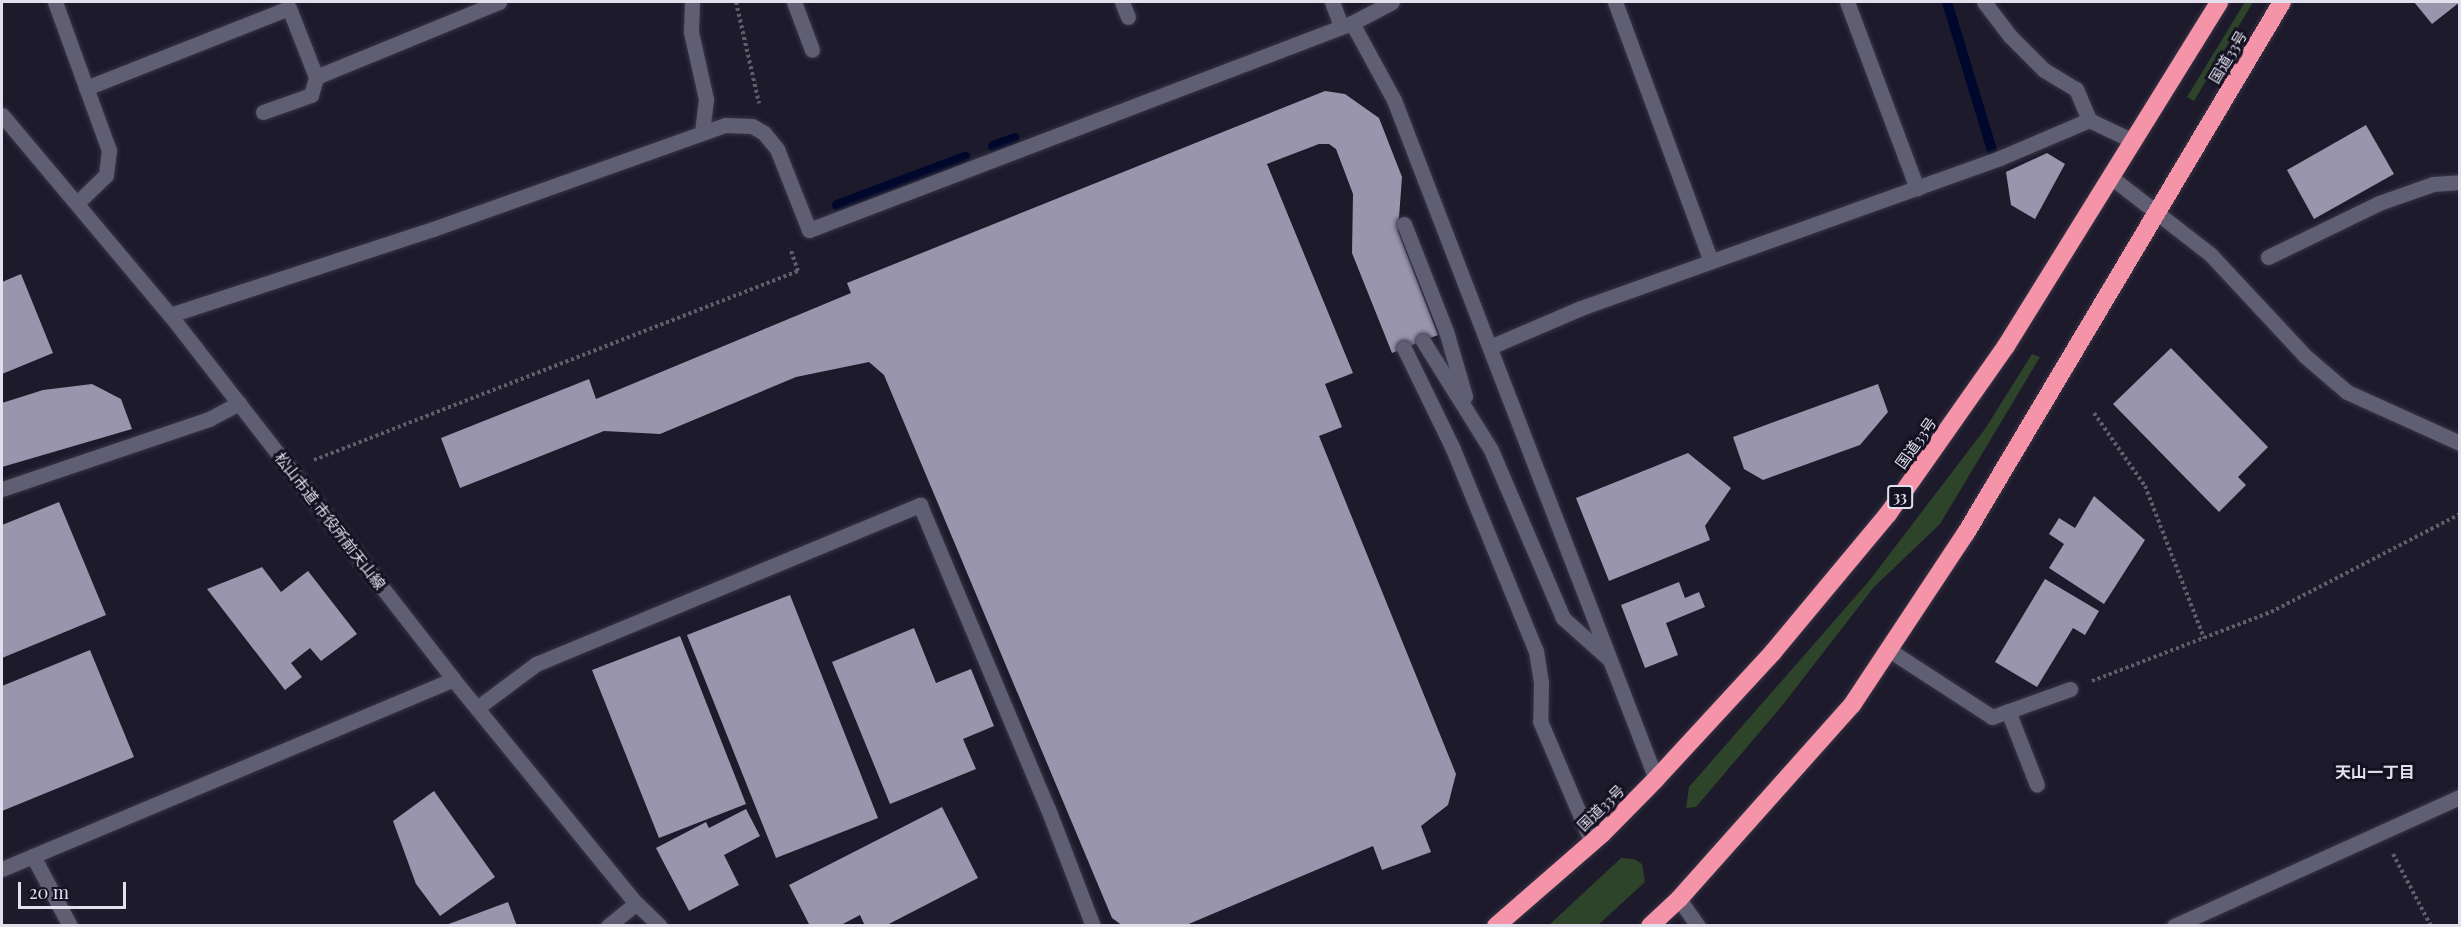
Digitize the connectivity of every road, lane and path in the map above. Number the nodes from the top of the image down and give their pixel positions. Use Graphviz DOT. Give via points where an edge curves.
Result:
graph roads {
  1 [pos="56,2"];
  2 [pos="499,2"];
  3 [pos="692,2"];
  4 [pos="736,2"];
  5 [pos="794,2"];
  6 [pos="1122,2"];
  7 [pos="1332,2"];
  8 [pos="1392,2"];
  9 [pos="1616,2"];
  10 [pos="1847,2"];
  11 [pos="1984,2"];
  12 [pos="2219,2"];
  13 [pos="2282,2"];
  14 [pos="1128,17"];
  15 [pos="1347,24"];
  16 [pos="812,50"];
  17 [pos="316,77"];
  18 [pos="86,88"];
  19 [pos="262,112"];
  20 [pos="2,115"];
  21 [pos="2089,120"];
  22 [pos="752,126"];
  23 [pos="702,131"];
  24 [pos="2133,141"];
  25 [pos="2112,178"];
  26 [pos="2460,182"];
  27 [pos="1917,188"];
  28 [pos="77,203"];
  29 [pos="2154,214"];
  30 [pos="1404,224"];
  31 [pos="788,242"];
  32 [pos="2268,257"];
  33 [pos="1711,261"];
  34 [pos="170,315"];
  35 [pos="1423,341"];
  36 [pos="1490,347"];
  37 [pos="1404,348"];
  38 [pos="238,403"];
  39 [pos="1470,413"];
  40 [pos="2094,413"];
  41 [pos="2460,443"];
  42 [pos="290,470"];
  43 [pos="2,489"];
  44 [pos="2460,514"];
  45 [pos="2204,638"];
  46 [pos="1889,650"];
  47 [pos="1611,661"];
  48 [pos="453,679"];
  49 [pos="2070,689"];
  50 [pos="477,708"];
  51 [pos="2008,711"];
  52 [pos="1656,779"];
  53 [pos="2037,785"];
  54 [pos="2460,797"];
  55 [pos="2381,832"];
  56 [pos="1592,843"];
  57 [pos="33,856"];
  58 [pos="2,869"];
  59 [pos="1679,899"];
  60 [pos="636,903"];
  61 [pos="70,926"];
  62 [pos="608,926"];
  63 [pos="660,926"];
  64 [pos="1093,926"];
  65 [pos="1496,926"];
  66 [pos="1650,926"];
  67 [pos="1698,926"];
  68 [pos="2174,926"];
  69 [pos="2431,926"];
  1 -- 18 [label="street"];
  2 -- 17 [label="street"];
  3 -- 23 [label="street" via="690,32 706,99"];
  4 -- 22 [label="path" via="759,90 759,106"];
  5 -- 16 [label="street"];
  6 -- 14 [label="street"];
  7 -- 15 [label="street"];
  8 -- 15 [label="street"];
  9 -- 33 [label="street"];
  10 -- 27 [label="street"];
  11 -- 21 [label="street" via="2044,70 2076,89"];
  12 -- 24 [label="highway, 国道33号 / 33"];
  13 -- 29 [label="highway, 国道33号"];
  15 -- 22 [label="street" via="809,230 777,149"];
  15 -- 36 [label="street" via="1394,100"];
  17 -- 18 [label="street" via="289,8"];
  17 -- 19 [label="street" via="311,95"];
  18 -- 28 [label="street" via="109,150 106,175"];
  20 -- 28 [label="street, 松山市道 市役所前天山線"];
  21 -- 24 [label="street"];
  21 -- 27 [label="street"];
  22 -- 23 [label="street" via="725,125"];
  23 -- 34 [label="street" via="433,229"];
  24 -- 25 [label="highway, 国道33号 / 33"];
  25 -- 29 [label="street"];
  25 -- 52 [label="highway, 国道33号 / 33" via="2006,346 1888,514 1773,652"];
  26 -- 32 [label="street" via="2433,184 2379,203"];
  27 -- 33 [label="street"];
  28 -- 34 [label="street, 松山市道 市役所前天山線"];
  29 -- 41 [label="street" via="2210,254 2305,356 2347,392"];
  29 -- 46 [label="highway, 国道33号" via="1966,533"];
  30 -- 39 [label="street" via="1446,331"];
  31 -- 42 [label="path" via="798,271"];
  33 -- 36 [label="street" via="1571,312"];
  34 -- 38 [label="street, 松山市道 市役所前天山線"];
  35 -- 39 [label="street"];
  36 -- 47 [label="street"];
  37 -- 56 [label="street" via="1453,449 1536,651 1542,682 1540,721"];
  38 -- 42 [label="street, 松山市道 市役所前天山線"];
  38 -- 43 [label="street" via="209,419"];
  39 -- 47 [label="street" via="1491,450 1563,618"];
  40 -- 45 [label="path" via="2145,486"];
  42 -- 48 [label="street, 松山市道 市役所前天山線"];
  44 -- 45 [label="path" via="2271,612"];
  45 -- 49 [label="path"];
  46 -- 51 [label="street" via="1992,717"];
  46 -- 59 [label="highway, 国道33号" via="1852,705"];
  47 -- 52 [label="street"];
  48 -- 50 [label="street, 松山市道 市役所前天山線"];
  48 -- 57 [label="street"];
  49 -- 51 [label="street"];
  50 -- 60 [label="street, 松山市道 市役所前天山線"];
  50 -- 64 [label="street" via="536,664 920,505"];
  51 -- 53 [label="street"];
  52 -- 56 [label="highway, 国道33号 / 33"];
  54 -- 55 [label="street"];
  55 -- 68 [label="street"];
  55 -- 69 [label="path"];
  56 -- 65 [label="highway, 国道33号 / 33"];
  57 -- 58 [label="street"];
  57 -- 61 [label="street"];
  59 -- 66 [label="highway, 国道33号"];
  59 -- 67 [label="street"];
  60 -- 62 [label="street"];
  60 -- 63 [label="street, 松山市道 市役所前天山線"];
}
